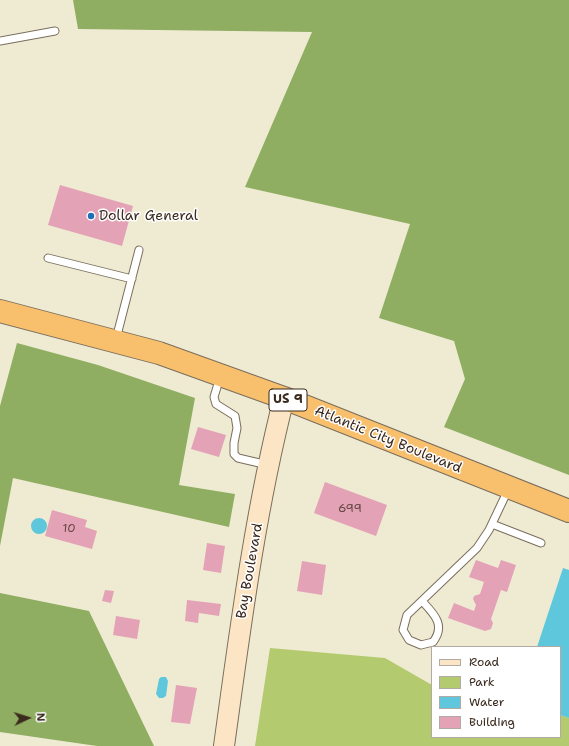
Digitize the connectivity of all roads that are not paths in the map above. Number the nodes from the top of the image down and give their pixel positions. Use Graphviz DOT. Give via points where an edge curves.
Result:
graph roads {
  1 [pos="55,31"];
  2 [pos="0,41"];
  3 [pos="140,250"];
  4 [pos="48,258"];
  5 [pos="132,279"];
  6 [pos="0,311"];
  7 [pos="115,341"];
  8 [pos="220,375"];
  9 [pos="284,398"];
  10 [pos="270,465"];
  11 [pos="509,488"];
  12 [pos="569,511"];
  13 [pos="492,524"];
  14 [pos="542,543"];
  15 [pos="422,601"];
  16 [pos="224,746"];
  1 -- 2 [label="lane"];
  3 -- 5 [label="lane"];
  4 -- 5 [label="lane"];
  5 -- 7 [label="lane"];
  6 -- 7 [label="highway, Atlantic City Boulevard / US 9"];
  7 -- 8 [label="highway, Atlantic City Boulevard / US 9" via="159,353"];
  8 -- 9 [label="highway, Atlantic City Boulevard / US 9"];
  8 -- 10 [label="lane" via="214,397 216,404 235,416 237,428 234,454 238,458"];
  9 -- 10 [label="street, Bay Boulevard"];
  9 -- 11 [label="highway, Atlantic City Boulevard / US 9"];
  10 -- 16 [label="street, Bay Boulevard" via="248,570"];
  11 -- 12 [label="highway, Atlantic City Boulevard / US 9"];
  11 -- 13 [label="lane"];
  13 -- 14 [label="lane"];
  13 -- 15 [label="lane" via="478,548"];
  15 -- 15 [label="lane" via="407,615 403,630 409,640 420,645 433,642 440,629 438,619"];
}
